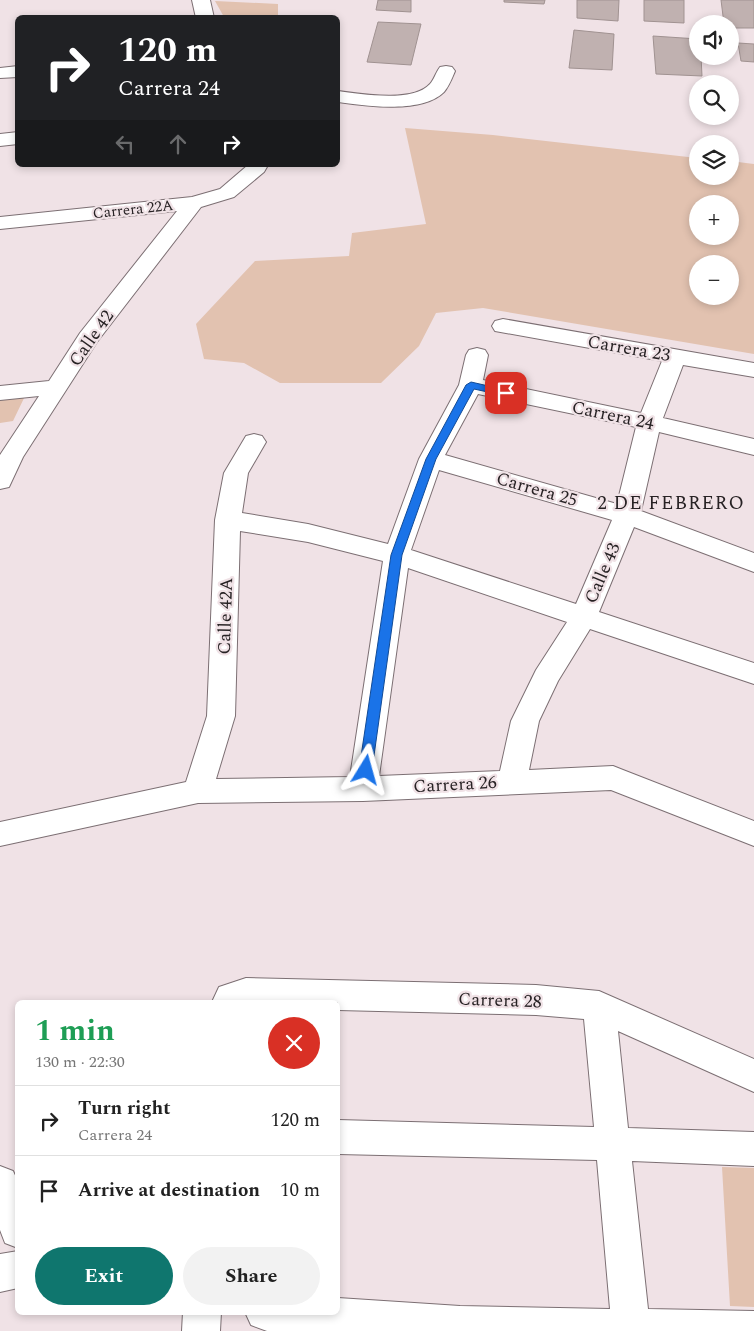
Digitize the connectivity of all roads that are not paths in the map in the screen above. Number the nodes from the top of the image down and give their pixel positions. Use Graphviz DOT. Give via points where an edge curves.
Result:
graph roads {
  1 [pos="201,0"];
  2 [pos="204,15"];
  3 [pos="15,71"];
  4 [pos="446,71"];
  5 [pos="0,73"];
  6 [pos="340,97"];
  7 [pos="15,138"];
  8 [pos="0,140"];
  9 [pos="257,167"];
  10 [pos="194,203"];
  11 [pos="0,223"];
  12 [pos="503,326"];
  13 [pos="477,355"];
  14 [pos="675,356"];
  15 [pos="754,370"];
  16 [pos="471,385"];
  17 [pos="58,387"];
  18 [pos="0,394"];
  19 [pos="649,422"];
  20 [pos="254,442"];
  21 [pos="754,447"];
  22 [pos="431,459"];
  23 [pos="0,481"];
  24 [pos="627,515"];
  25 [pos="228,520"];
  26 [pos="397,555"];
  27 [pos="754,563"];
  28 [pos="583,618"];
  29 [pos="754,674"];
  30 [pos="512,782"];
  31 [pos="363,788"];
  32 [pos="198,791"];
  33 [pos="0,834"];
  34 [pos="754,834"];
  35 [pos="230,1000"];
  36 [pos="599,1006"];
  37 [pos="754,1076"];
  38 [pos="340,1137"];
  39 [pos="614,1144"];
  40 [pos="754,1149"];
  41 [pos="0,1183"];
  42 [pos="15,1222"];
  43 [pos="15,1270"];
  44 [pos="0,1274"];
  45 [pos="202,1315"];
  46 [pos="301,1315"];
  47 [pos="460,1328"];
  48 [pos="631,1328"];
  49 [pos="754,1330"];
  50 [pos="202,1331"];
  1 -- 2 [label="street"];
  3 -- 5 [label="street"];
  4 -- 6 [label="street" via="438,86 417,98"];
  7 -- 8 [label="street"];
  9 -- 10 [label="street, Carrera 22A" via="227,192"];
  10 -- 11 [label="street, Carrera 22A"];
  10 -- 17 [label="street, Calle 42" via="88,338"];
  12 -- 14 [label="street, Carrera 23"];
  13 -- 16 [label="street"];
  14 -- 15 [label="street, Carrera 23"];
  14 -- 19 [label="street, Calle 43"];
  16 -- 19 [label="street, Carrera 24"];
  16 -- 22 [label="street"];
  17 -- 18 [label="street"];
  17 -- 23 [label="street, Calle 42" via="11,457"];
  19 -- 21 [label="street, Carrera 24"];
  19 -- 24 [label="street, Calle 43"];
  20 -- 25 [label="street, Calle 42A" via="236,473"];
  22 -- 24 [label="street, Carrera 25"];
  22 -- 26 [label="street"];
  24 -- 27 [label="street, Carrera 25"];
  24 -- 28 [label="street, Calle 43"];
  25 -- 26 [label="street" via="308,533"];
  25 -- 32 [label="street, Calle 42A" via="221,716"];
  26 -- 28 [label="street"];
  26 -- 31 [label="street"];
  28 -- 29 [label="street"];
  28 -- 30 [label="street, Calle 43" via="546,677 525,721"];
  30 -- 31 [label="street, Carrera 26"];
  30 -- 34 [label="street, Carrera 26" via="614,778"];
  31 -- 32 [label="street, Carrera 26"];
  32 -- 33 [label="street, Carrera 26"];
  35 -- 36 [label="street, Carrera 28" via="246,993 536,1000"];
  36 -- 37 [label="street, Carrera 28"];
  36 -- 39 [label="street"];
  38 -- 39 [label="street"];
  39 -- 40 [label="street"];
  39 -- 48 [label="street"];
  41 -- 42 [label="street"];
  43 -- 44 [label="street"];
  45 -- 50 [label="street"];
  46 -- 47 [label="street"];
  47 -- 48 [label="street"];
  48 -- 49 [label="street"];
}
